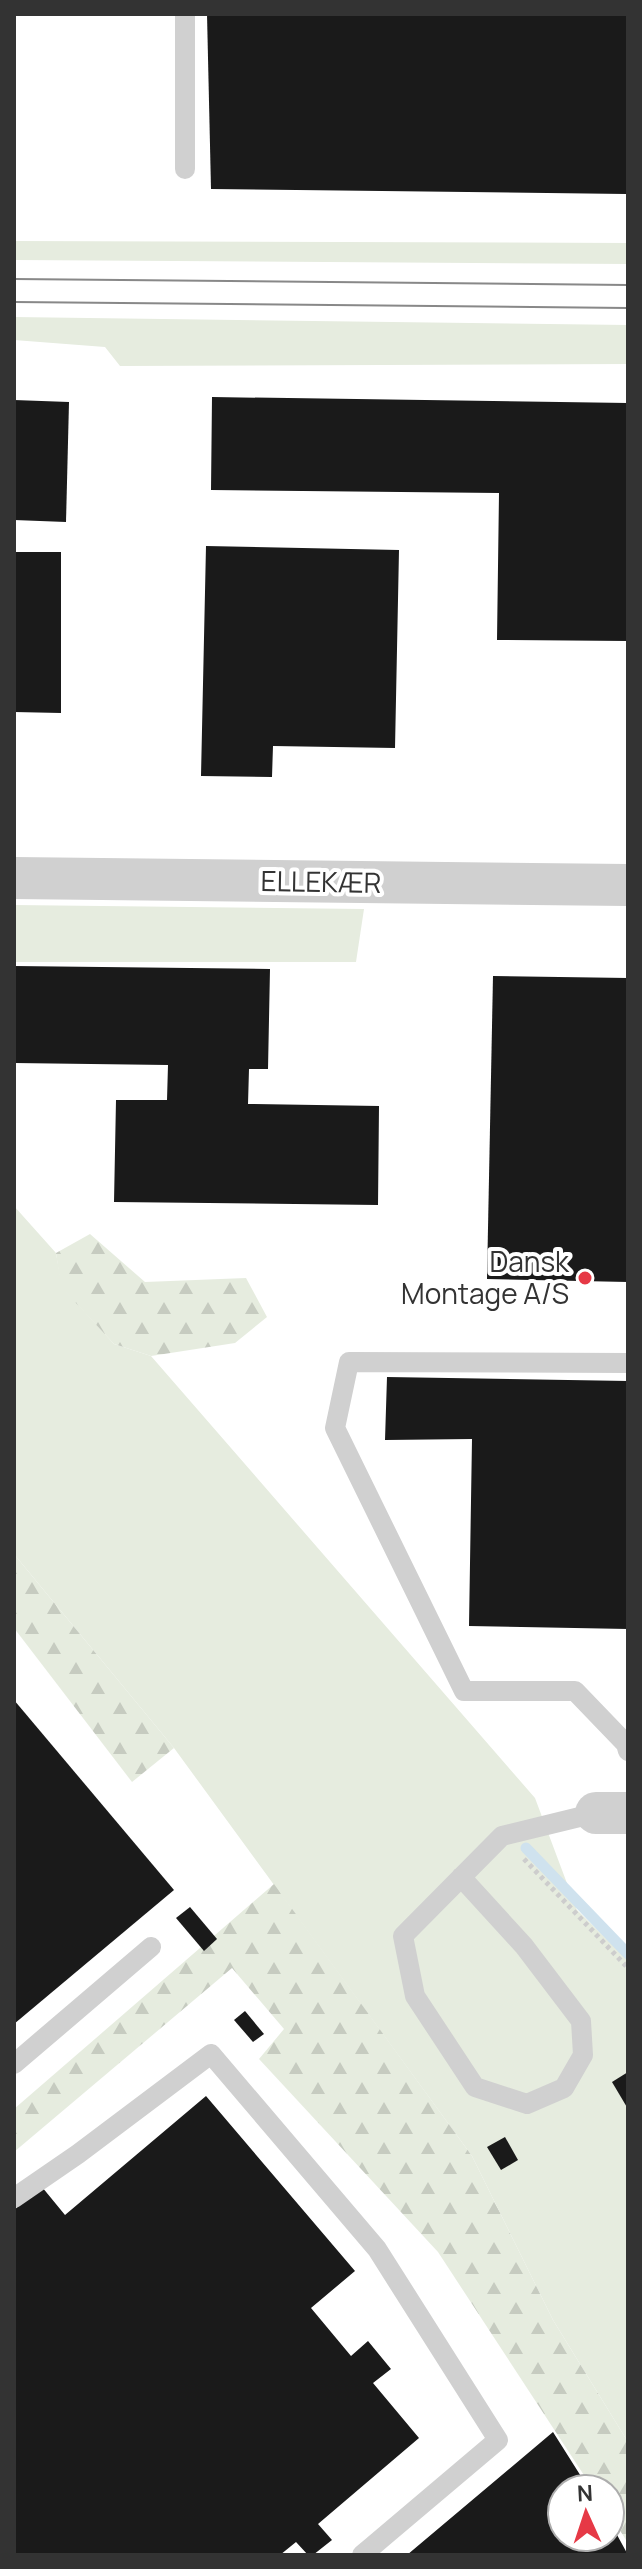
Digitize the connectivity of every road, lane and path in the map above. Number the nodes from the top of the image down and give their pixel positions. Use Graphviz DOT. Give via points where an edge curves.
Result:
graph roads {
  1 [pos="185,14"];
  2 [pos="185,169"];
  3 [pos="14,878"];
  4 [pos="628,885"];
  5 [pos="628,1363"];
  6 [pos="628,1751"];
  7 [pos="612,1813"];
  8 [pos="502,1836"];
  9 [pos="461,1877"];
  10 [pos="151,1947"];
  11 [pos="628,1968"];
  12 [pos="14,2064"];
  13 [pos="14,2198"];
  14 [pos="362,2555"];
  1 -- 2 [label="lane"];
  3 -- 4 [label="street, ELLEKÆR"];
  5 -- 6 [label="lane" via="349,1362 335,1428 464,1691 575,1691"];
  7 -- 8 [label="lane"];
  8 -- 9 [label="lane"];
  8 -- 11 [label="path"];
  9 -- 9 [label="lane" via="524,1946 581,2021 583,2055 564,2088 527,2104 475,2087 415,1996 403,1936"];
  10 -- 12 [label="lane"];
  13 -- 14 [label="lane" via="211,2054 377,2249 498,2440"];
}
